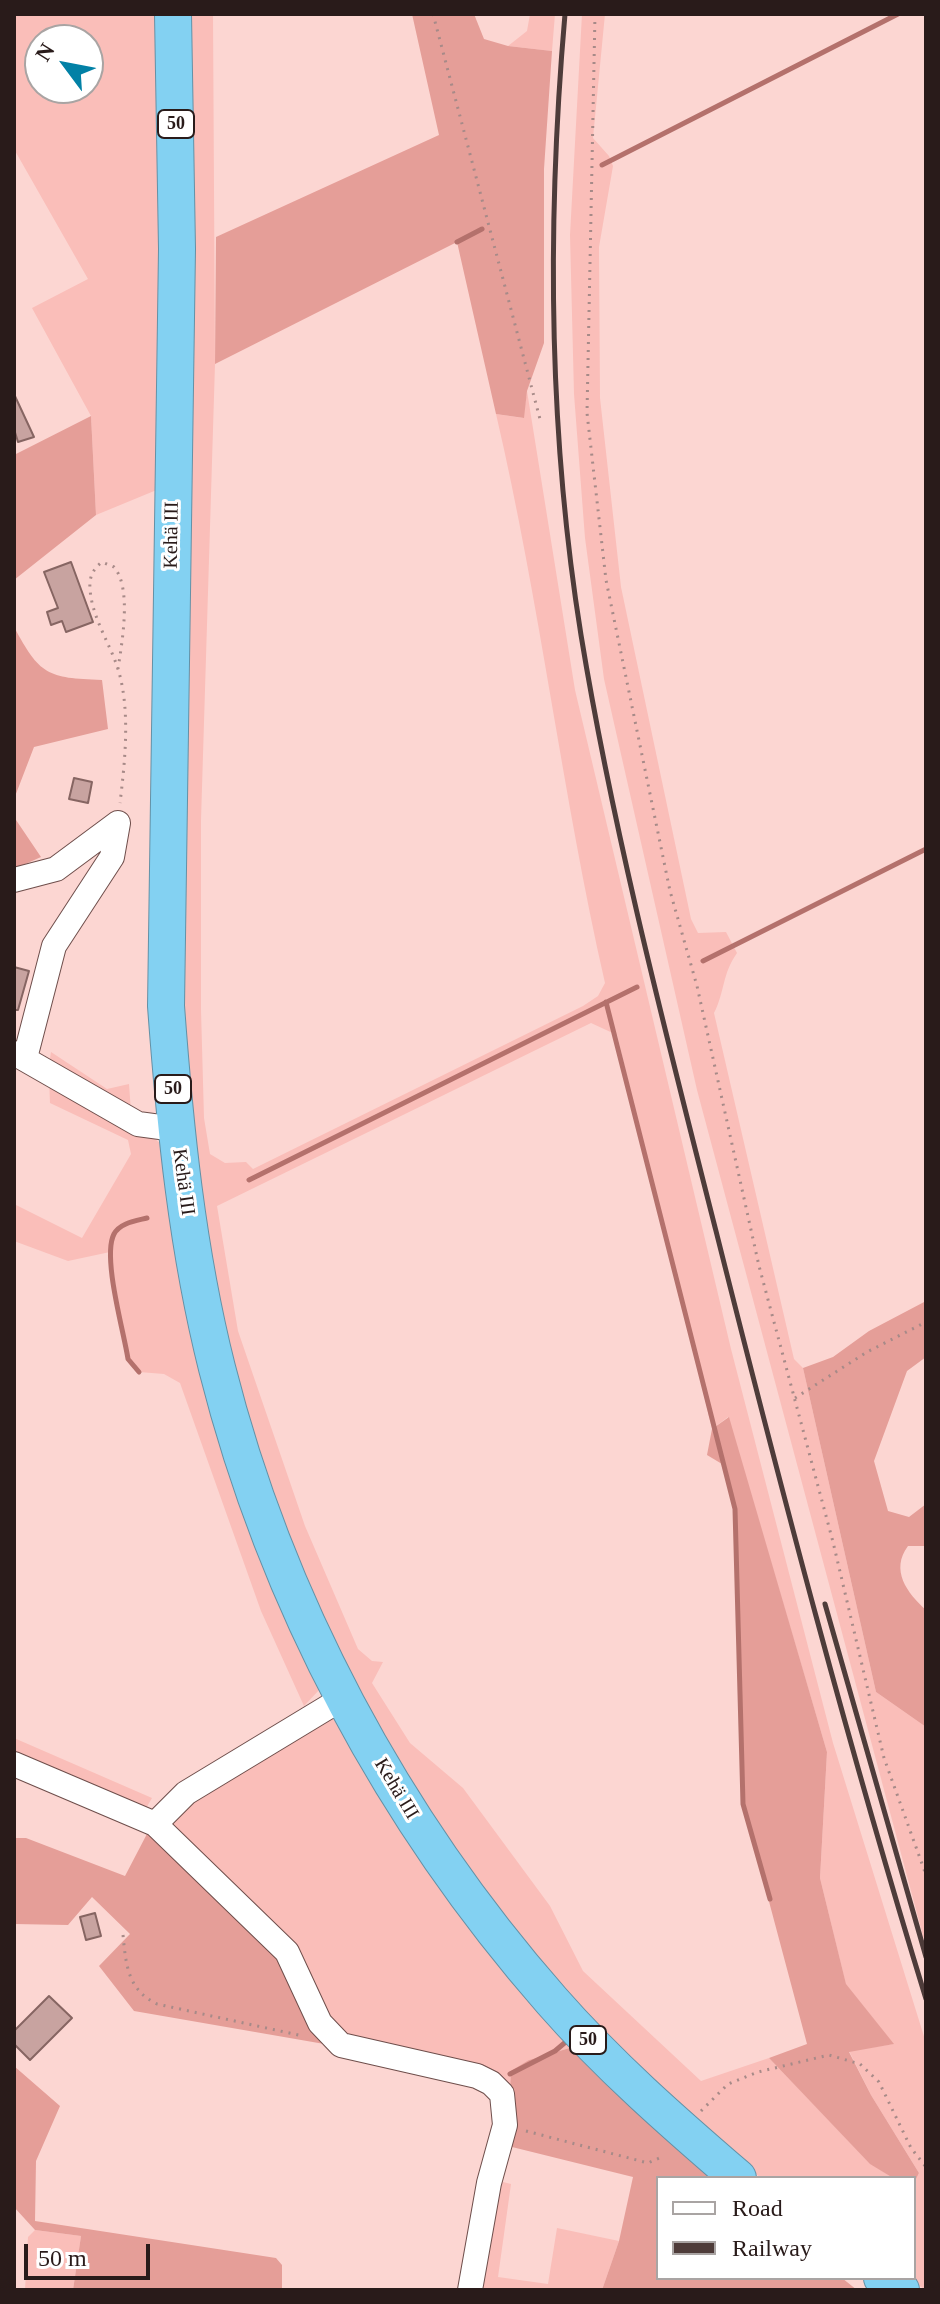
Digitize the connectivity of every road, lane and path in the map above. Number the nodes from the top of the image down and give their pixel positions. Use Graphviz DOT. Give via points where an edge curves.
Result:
graph roads {
  1 [pos="173,14"];
  2 [pos="433,14"];
  3 [pos="595,14"];
  4 [pos="541,423"];
  5 [pos="118,669"];
  6 [pos="118,823"];
  7 [pos="14,880"];
  8 [pos="20,1055"];
  9 [pos="175,1129"];
  10 [pos="926,1322"];
  11 [pos="795,1398"];
  12 [pos="343,1698"];
  13 [pos="14,1764"];
  14 [pos="155,1824"];
  15 [pos="926,1875"];
  16 [pos="123,1935"];
  17 [pos="341,2045"];
  18 [pos="699,2114"];
  19 [pos="505,2125"];
  20 [pos="664,2156"];
  21 [pos="926,2167"];
  22 [pos="736,2176"];
  23 [pos="470,2290"];
  1 -- 9 [label="highway, Kehä III / 50" via="177,249 166,1006"];
  2 -- 4 [label="path"];
  3 -- 11 [label="path" via="587,413 596,519 670,891"];
  5 -- 5 [label="path" via="90,592 92,572 102,562 114,567 123,583"];
  5 -- 6 [label="path" via="124,769"];
  6 -- 7 [label="lane" via="56,869"];
  6 -- 8 [label="lane" via="112,857 54,946"];
  8 -- 9 [label="lane" via="138,1124"];
  9 -- 12 [label="highway, Kehä III / 50" via="194,1258 235,1435 284,1573"];
  10 -- 11 [label="path"];
  11 -- 15 [label="path" via="884,1758"];
  12 -- 14 [label="lane" via="186,1793"];
  12 -- 22 [label="highway, Kehä III / 50" via="411,1815 495,1933 604,2056"];
  13 -- 14 [label="lane"];
  14 -- 17 [label="lane" via="287,1952 320,2023"];
  16 -- 17 [label="path" via="127,1974 141,1996"];
  17 -- 19 [label="lane" via="477,2076 502,2094"];
  18 -- 21 [label="path" via="728,2084 829,2055 860,2064 879,2082"];
  19 -- 20 [label="path" via="648,2163"];
  19 -- 23 [label="lane"];
}
